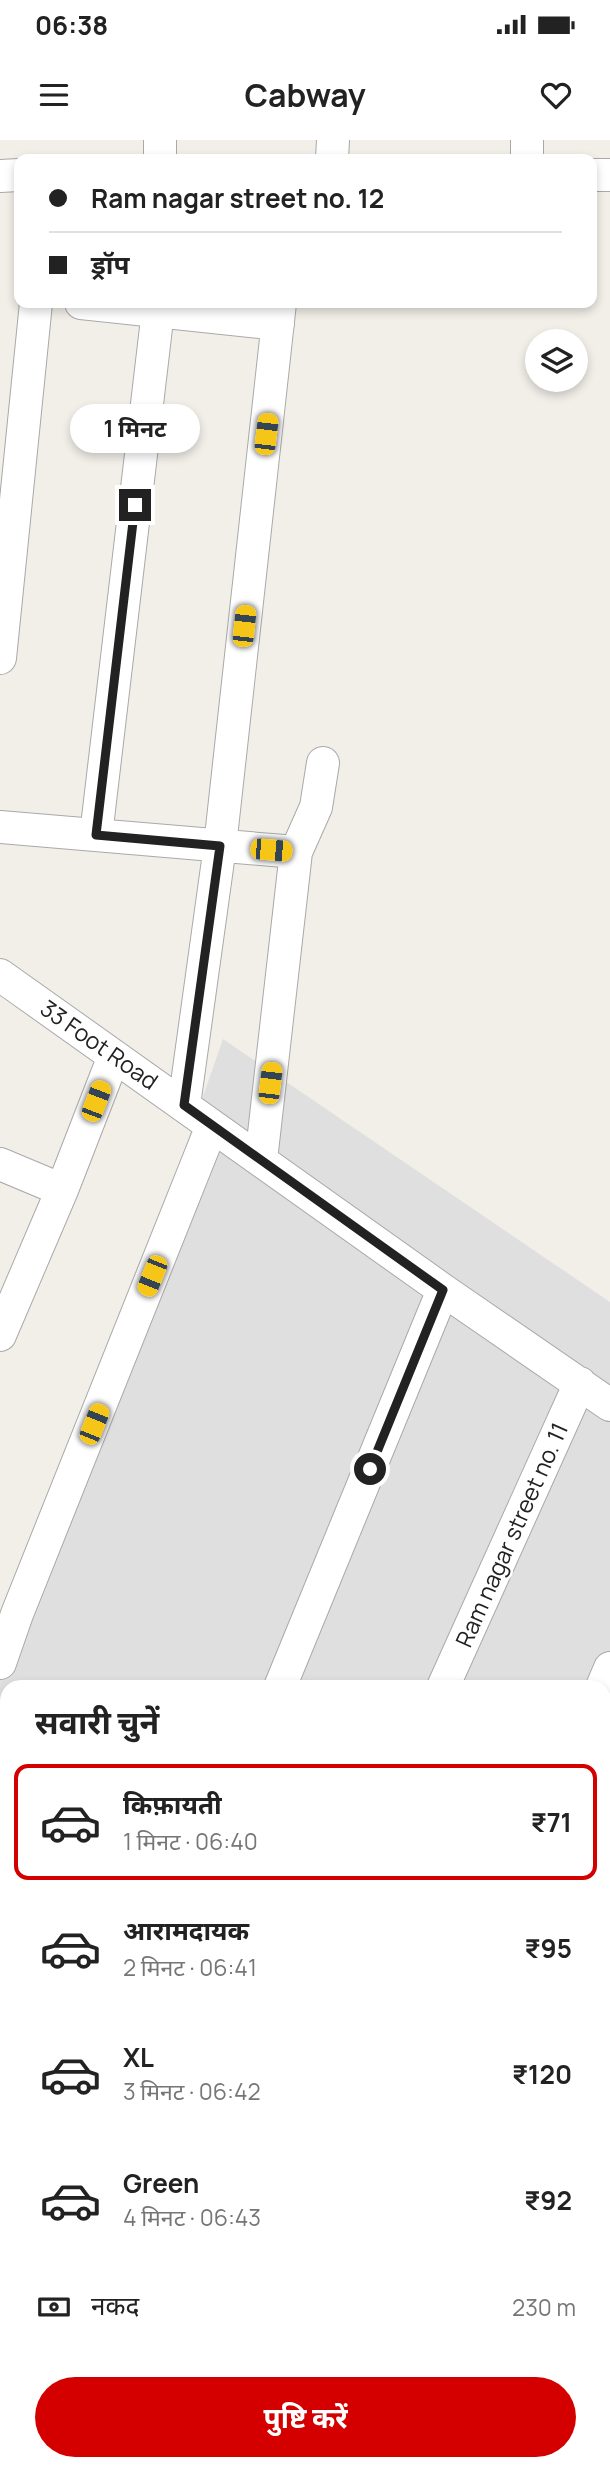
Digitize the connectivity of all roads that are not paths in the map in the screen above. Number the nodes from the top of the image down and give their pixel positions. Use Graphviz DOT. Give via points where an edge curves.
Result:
graph roads {
  1 [pos="35,308"];
  2 [pos="129,308"];
  3 [pos="158,311"];
  4 [pos="279,314"];
  5 [pos="0,658"];
  6 [pos="323,763"];
  7 [pos="0,827"];
  8 [pos="96,835"];
  9 [pos="220,846"];
  10 [pos="296,852"];
  11 [pos="0,975"];
  12 [pos="114,1056"];
  13 [pos="184,1105"];
  14 [pos="212,1126"];
  15 [pos="261,1160"];
  16 [pos="0,1164"];
  17 [pos="62,1190"];
  18 [pos="443,1290"];
  19 [pos="0,1335"];
  20 [pos="580,1383"];
  21 [pos="610,1405"];
  22 [pos="0,1663"];
  23 [pos="283,1680"];
  24 [pos="446,1680"];
  1 -- 5 [label="street"];
  2 -- 3 [label="street"];
  3 -- 4 [label="street"];
  3 -- 8 [label="street"];
  4 -- 9 [label="street"];
  6 -- 10 [label="street" via="316,807"];
  7 -- 8 [label="street"];
  8 -- 9 [label="street"];
  9 -- 10 [label="street"];
  9 -- 13 [label="street"];
  10 -- 15 [label="street"];
  11 -- 12 [label="street, 33 Foot Road"];
  12 -- 13 [label="street, 33 Foot Road"];
  12 -- 17 [label="street"];
  13 -- 14 [label="street, 33 Foot Road"];
  14 -- 15 [label="street, 33 Foot Road"];
  14 -- 22 [label="street"];
  15 -- 18 [label="street, 33 Foot Road"];
  16 -- 17 [label="street"];
  17 -- 19 [label="street"];
  18 -- 20 [label="street, 33 Foot Road"];
  18 -- 23 [label="street"];
  20 -- 21 [label="street, 33 Foot Road"];
  20 -- 24 [label="street, Ram nagar street no. 11"];
}
